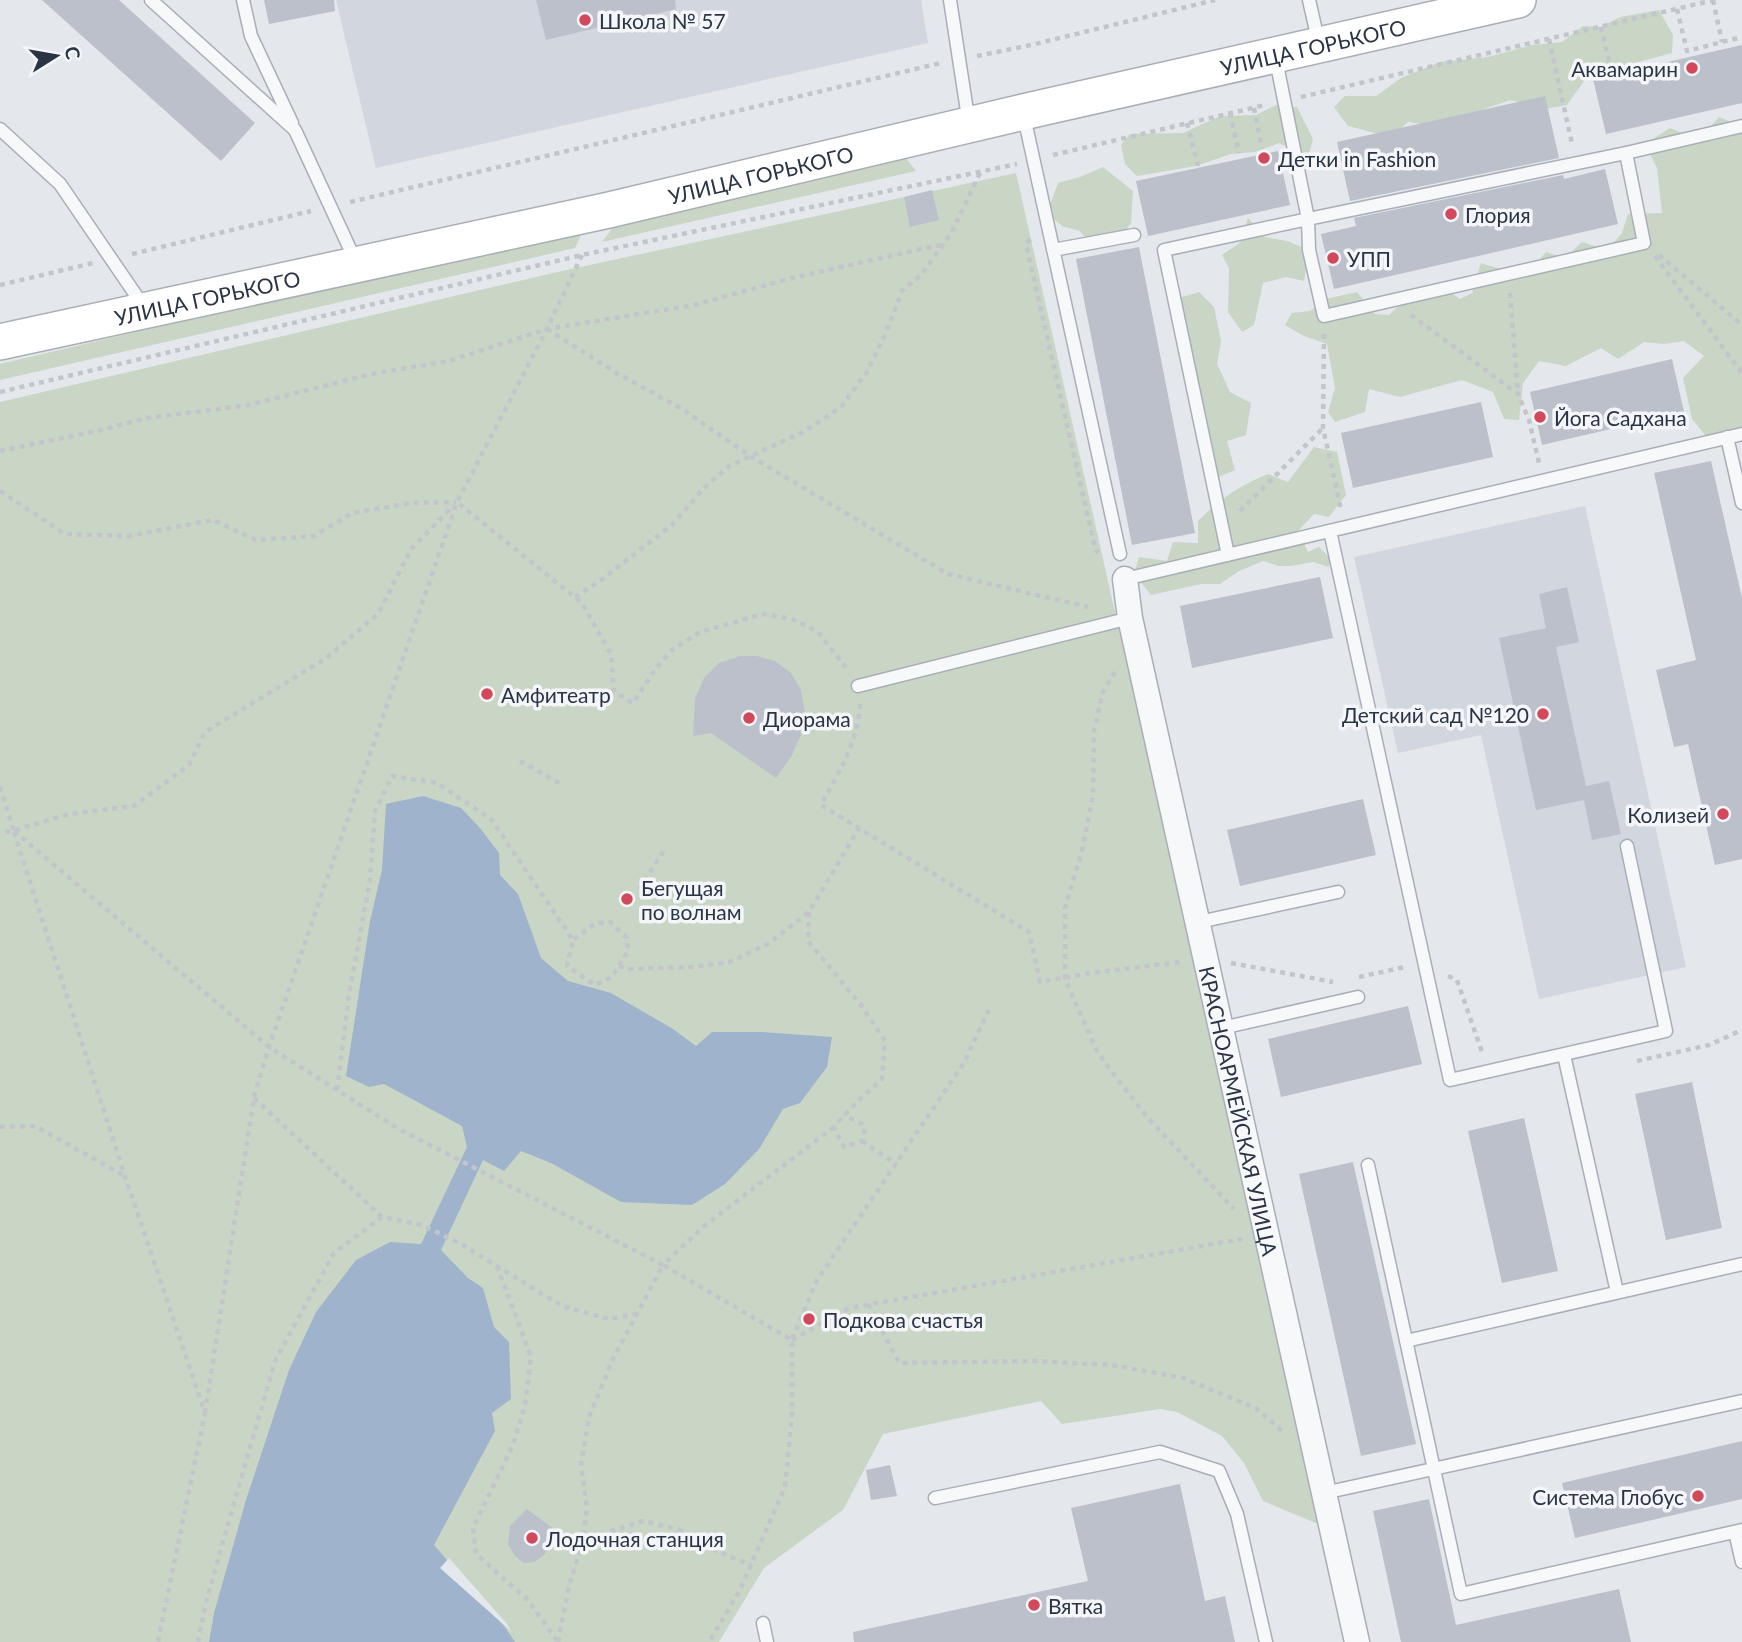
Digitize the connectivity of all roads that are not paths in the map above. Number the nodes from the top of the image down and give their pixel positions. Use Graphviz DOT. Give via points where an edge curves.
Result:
graph roads {
  1 [pos="150,0"];
  2 [pos="243,0"];
  3 [pos="950,0"];
  4 [pos="1309,0"];
  5 [pos="1518,0"];
  6 [pos="1320,45"];
  7 [pos="1275,55"];
  8 [pos="1023,112"];
  9 [pos="970,125"];
  10 [pos="1742,125"];
  11 [pos="0,129"];
  12 [pos="295,130"];
  13 [pos="1626,153"];
  14 [pos="1308,219"];
  15 [pos="1134,235"];
  16 [pos="1053,250"];
  17 [pos="357,264"];
  18 [pos="146,310"];
  19 [pos="0,342"];
  20 [pos="1742,434"];
  21 [pos="1727,437"];
  22 [pos="1742,503"];
  23 [pos="1330,531"];
  24 [pos="1120,554"];
  25 [pos="1228,555"];
  26 [pos="1125,579"];
  27 [pos="1130,618"];
  28 [pos="858,685"];
  29 [pos="1627,846"];
  30 [pos="1338,891"];
  31 [pos="1199,922"];
  32 [pos="1358,998"];
  33 [pos="1222,1028"];
  34 [pos="1564,1055"];
  35 [pos="1368,1165"];
  36 [pos="1742,1264"];
  37 [pos="1616,1292"];
  38 [pos="1406,1340"];
  39 [pos="1742,1401"];
  40 [pos="1434,1469"];
  41 [pos="1324,1493"];
  42 [pos="935,1498"];
  43 [pos="1739,1531"];
  44 [pos="1742,1562"];
  45 [pos="763,1623"];
  46 [pos="767,1642"];
  47 [pos="1266,1642"];
  48 [pos="1357,1642"];
  1 -- 12 [label="lane"];
  2 -- 12 [label="lane" via="251,36"];
  3 -- 9 [label="lane"];
  4 -- 6 [label="lane"];
  5 -- 6 [label="street, УЛИЦА ГОРЬКОГО"];
  6 -- 7 [label="street, УЛИЦА ГОРЬКОГО"];
  7 -- 8 [label="street, УЛИЦА ГОРЬКОГО"];
  7 -- 14 [label="lane"];
  8 -- 9 [label="street, УЛИЦА ГОРЬКОГО"];
  8 -- 16 [label="lane"];
  9 -- 17 [label="street, УЛИЦА ГОРЬКОГО"];
  10 -- 13 [label="lane"];
  11 -- 18 [label="lane" via="60,184"];
  12 -- 17 [label="lane"];
  13 -- 14 [label="lane"];
  13 -- 14 [label="lane" via="1644,243 1324,316 1309,250"];
  14 -- 25 [label="lane" via="1164,250"];
  15 -- 16 [label="lane"];
  16 -- 24 [label="lane"];
  17 -- 18 [label="street, УЛИЦА ГОРЬКОГО"];
  18 -- 19 [label="street, УЛИЦА ГОРЬКОГО"];
  20 -- 21 [label="lane"];
  21 -- 22 [label="lane"];
  21 -- 23 [label="lane"];
  23 -- 25 [label="lane"];
  23 -- 34 [label="lane" via="1450,1080"];
  25 -- 26 [label="lane"];
  26 -- 27 [label="street, КРАСНОАРМЕЙСКАЯ УЛИЦА"];
  27 -- 28 [label="lane"];
  27 -- 31 [label="street, КРАСНОАРМЕЙСКАЯ УЛИЦА"];
  29 -- 34 [label="lane" via="1666,1031"];
  30 -- 31 [label="lane"];
  31 -- 33 [label="street, КРАСНОАРМЕЙСКАЯ УЛИЦА"];
  32 -- 33 [label="lane"];
  33 -- 41 [label="street, КРАСНОАРМЕЙСКАЯ УЛИЦА"];
  34 -- 37 [label="lane"];
  35 -- 38 [label="lane"];
  36 -- 37 [label="lane"];
  37 -- 38 [label="lane"];
  38 -- 40 [label="lane"];
  39 -- 40 [label="lane"];
  40 -- 41 [label="lane"];
  40 -- 43 [label="lane" via="1461,1594"];
  41 -- 48 [label="street, КРАСНОАРМЕЙСКАЯ УЛИЦА"];
  42 -- 47 [label="lane" via="1160,1452 1219,1471 1237,1514"];
  43 -- 44 [label="lane"];
  45 -- 46 [label="lane"];
}
